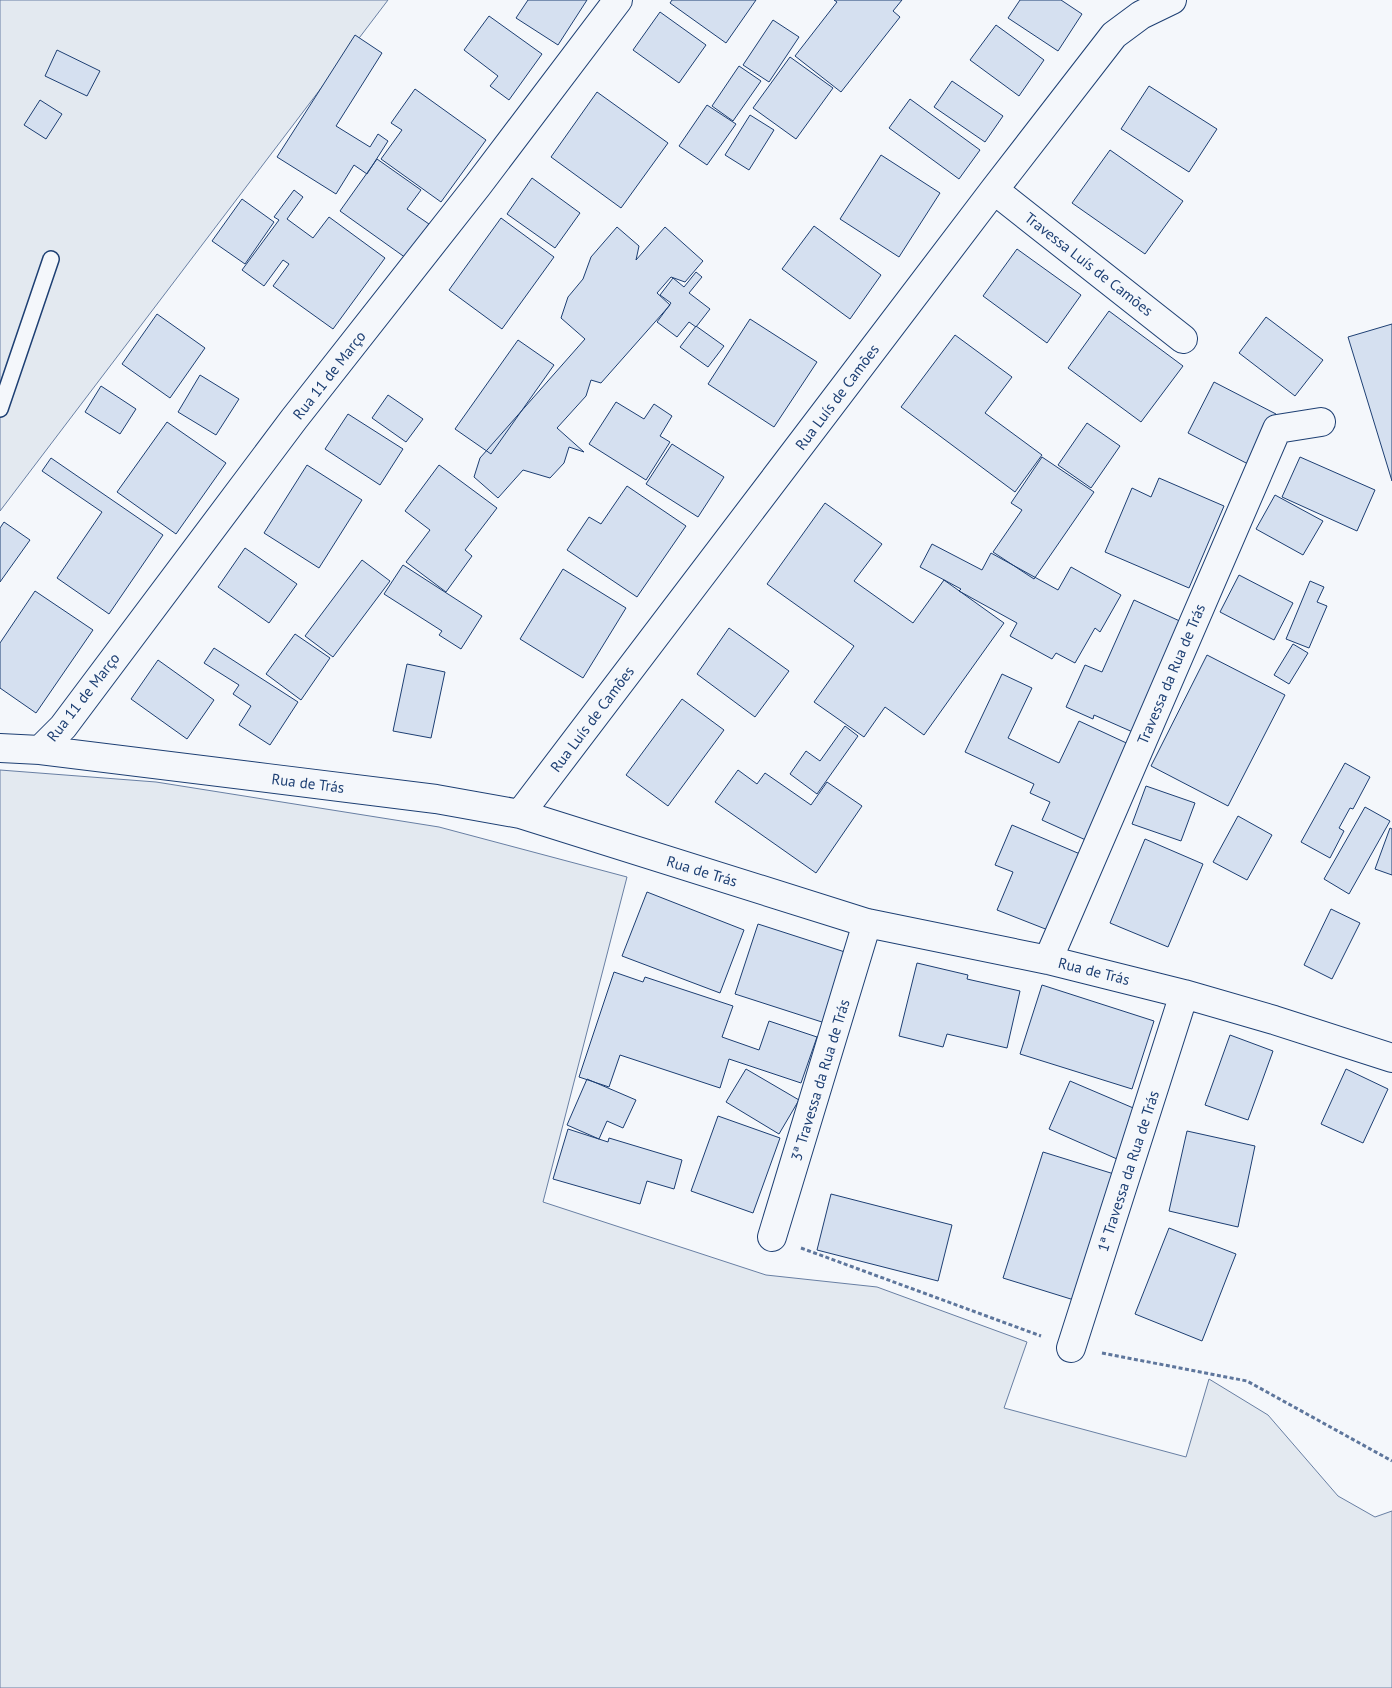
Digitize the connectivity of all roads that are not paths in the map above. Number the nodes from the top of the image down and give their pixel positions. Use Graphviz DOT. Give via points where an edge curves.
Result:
graph roads {
  1 [pos="618,0"];
  2 [pos="1172,0"];
  3 [pos="994,190"];
  4 [pos="51,258"];
  5 [pos="1183,338"];
  6 [pos="0,410"];
  7 [pos="1321,422"];
  8 [pos="0,748"];
  9 [pos="40,750"];
  10 [pos="520,814"];
  11 [pos="867,923"];
  12 [pos="1048,960"];
  13 [pos="1184,994"];
  14 [pos="1392,1058"];
  15 [pos="772,1237"];
  16 [pos="1072,1348"];
  1 -- 9 [label="street, Rua 11 de Março" via="294,420 63,727"];
  2 -- 3 [label="street, Rua Luís de Camões" via="1114,35"];
  3 -- 5 [label="street, Travessa Luís de Camões"];
  3 -- 10 [label="street, Rua Luís de Camões"];
  4 -- 6 [label="lane"];
  7 -- 12 [label="street, Travessa da Rua de Trás" via="1277,429"];
  8 -- 9 [label="street, Rua de Trás"];
  9 -- 10 [label="street, Rua de Trás" via="436,799"];
  10 -- 11 [label="street, Rua de Trás"];
  11 -- 12 [label="street, Rua de Trás"];
  11 -- 15 [label="street, 3ª Travessa da Rua de Trás"];
  12 -- 13 [label="street, Rua de Trás"];
  13 -- 14 [label="street, Rua de Trás"];
  13 -- 16 [label="street, 1ª Travessa da Rua de Trás"];
}
